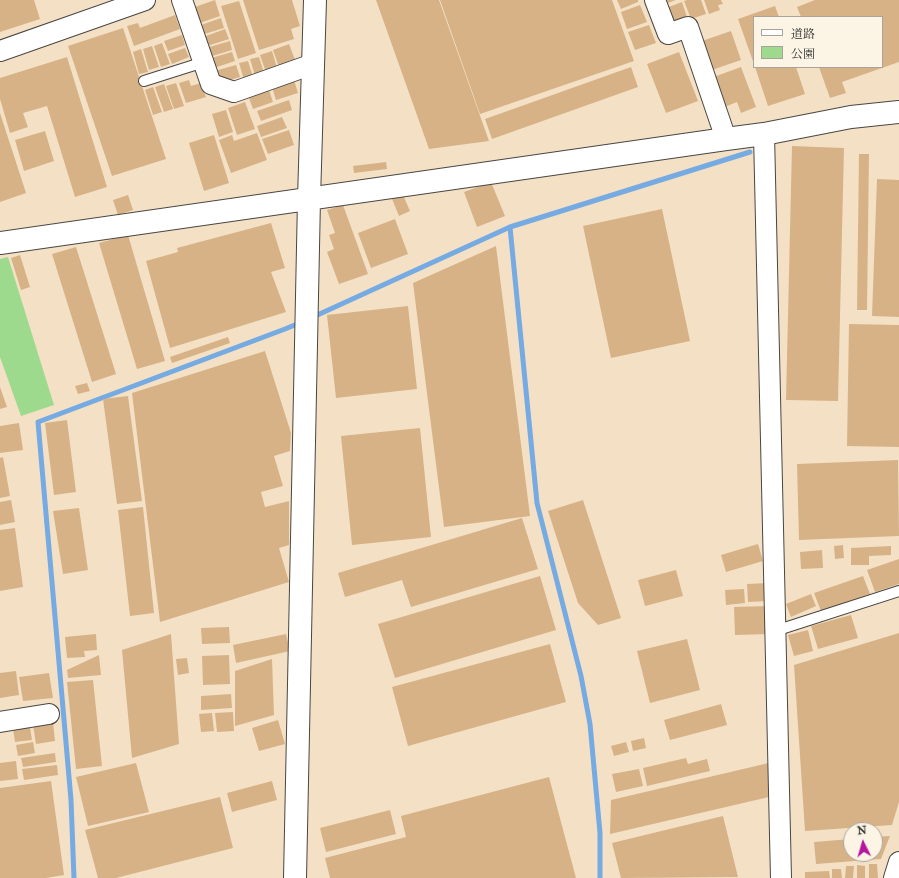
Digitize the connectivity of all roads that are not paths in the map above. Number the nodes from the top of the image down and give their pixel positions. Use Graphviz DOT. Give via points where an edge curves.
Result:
graph roads {
  1 [pos="145,0"];
  2 [pos="182,0"];
  3 [pos="315,0"];
  4 [pos="655,0"];
  5 [pos="0,51"];
  6 [pos="204,62"];
  7 [pos="313,64"];
  8 [pos="144,81"];
  9 [pos="899,112"];
  10 [pos="764,134"];
  11 [pos="726,139"];
  12 [pos="309,199"];
  13 [pos="0,243"];
  14 [pos="899,591"];
  15 [pos="775,631"];
  16 [pos="49,714"];
  17 [pos="0,722"];
  18 [pos="899,862"];
  19 [pos="295,878"];
  20 [pos="781,878"];
  21 [pos="894,878"];
  1 -- 5 [label="street"];
  2 -- 6 [label="street"];
  3 -- 7 [label="street"];
  4 -- 11 [label="street" via="668,34 688,27"];
  6 -- 7 [label="street" via="211,84 234,92"];
  6 -- 8 [label="lane"];
  7 -- 12 [label="street"];
  9 -- 10 [label="street" via="851,117"];
  10 -- 11 [label="street"];
  10 -- 15 [label="street"];
  11 -- 12 [label="street"];
  12 -- 13 [label="street"];
  12 -- 19 [label="street"];
  14 -- 15 [label="lane"];
  15 -- 20 [label="street"];
  16 -- 17 [label="street"];
  18 -- 21 [label="street"];
}
